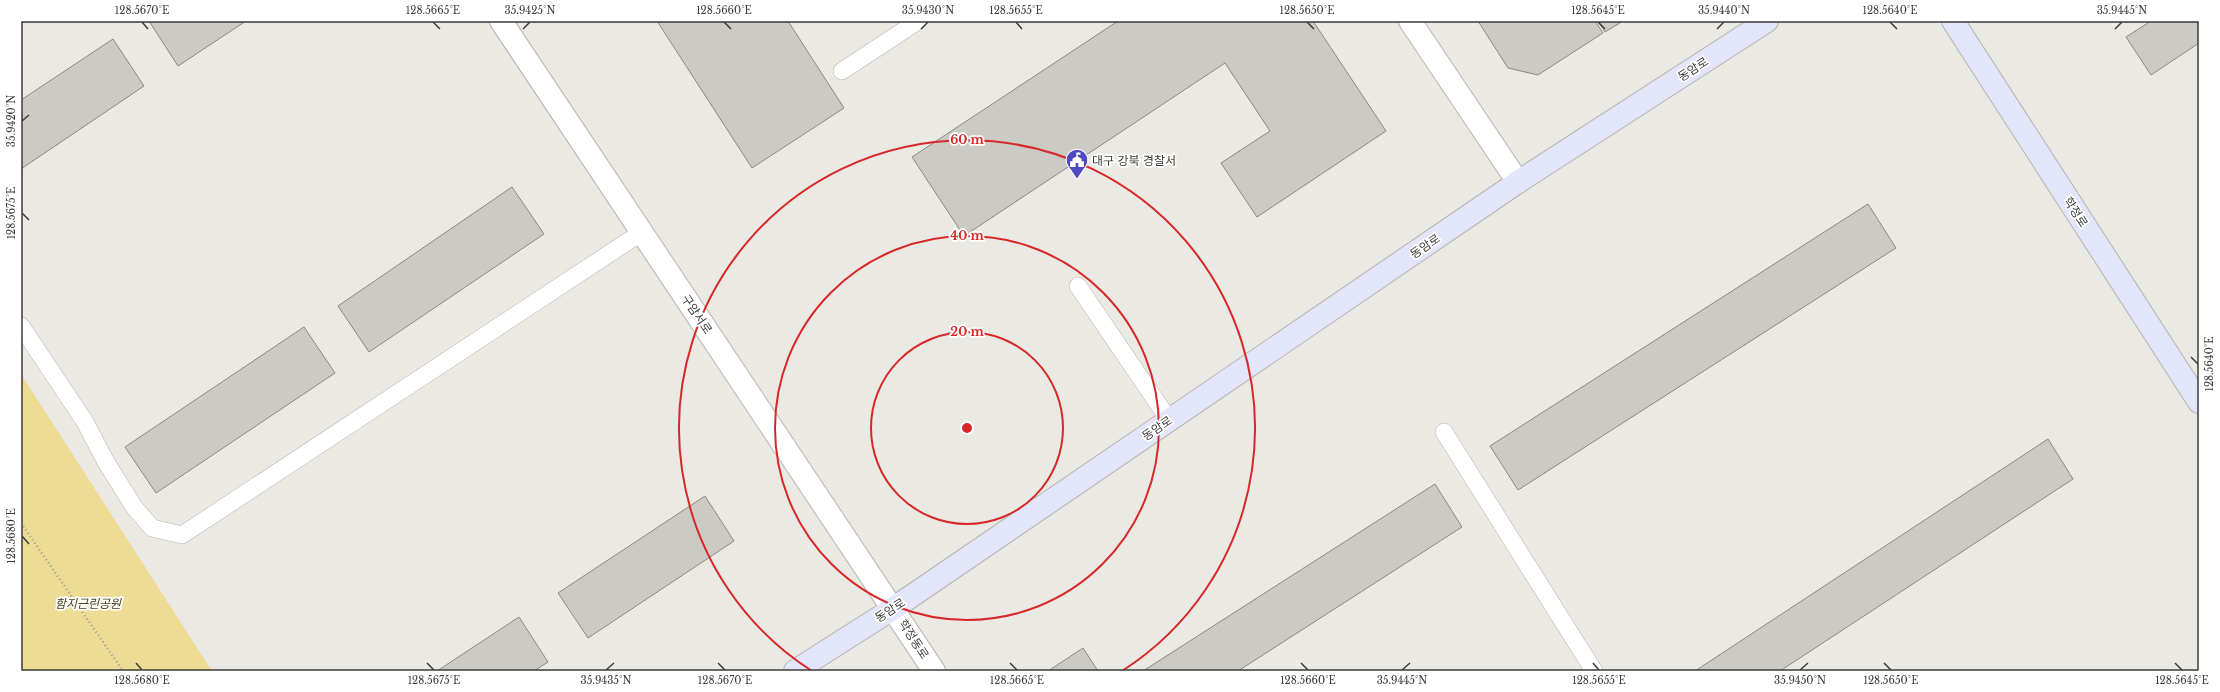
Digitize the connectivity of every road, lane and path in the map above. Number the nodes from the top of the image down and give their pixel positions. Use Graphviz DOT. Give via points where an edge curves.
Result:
graph roads {
  1 [pos="502,21"];
  2 [pos="918,21"];
  3 [pos="1410,21"];
  4 [pos="1766,21"];
  5 [pos="1953,21"];
  6 [pos="842,71"];
  7 [pos="1518,182"];
  8 [pos="642,232"];
  9 [pos="1078,286"];
  10 [pos="21,326"];
  11 [pos="2199,402"];
  12 [pos="1169,420"];
  13 [pos="1444,432"];
  14 [pos="21,523"];
  15 [pos="894,608"];
  16 [pos="123,671"];
  17 [pos="795,671"];
  18 [pos="934,671"];
  19 [pos="1594,671"];
  1 -- 8 [label="street, 구암서로"];
  2 -- 6 [label="lane"];
  3 -- 7 [label="street"];
  4 -- 7 [label="main road, 동암로"];
  5 -- 11 [label="main road, 학정로"];
  7 -- 12 [label="main road, 동암로"];
  8 -- 10 [label="lane" via="182,535 152,528 134,507 85,422"];
  8 -- 15 [label="street, 구암서로"];
  9 -- 12 [label="lane"];
  12 -- 15 [label="main road, 동암로"];
  13 -- 19 [label="lane"];
  14 -- 16 [label="path"];
  15 -- 17 [label="main road, 동암로"];
  15 -- 18 [label="street, 학정동로"];
}
